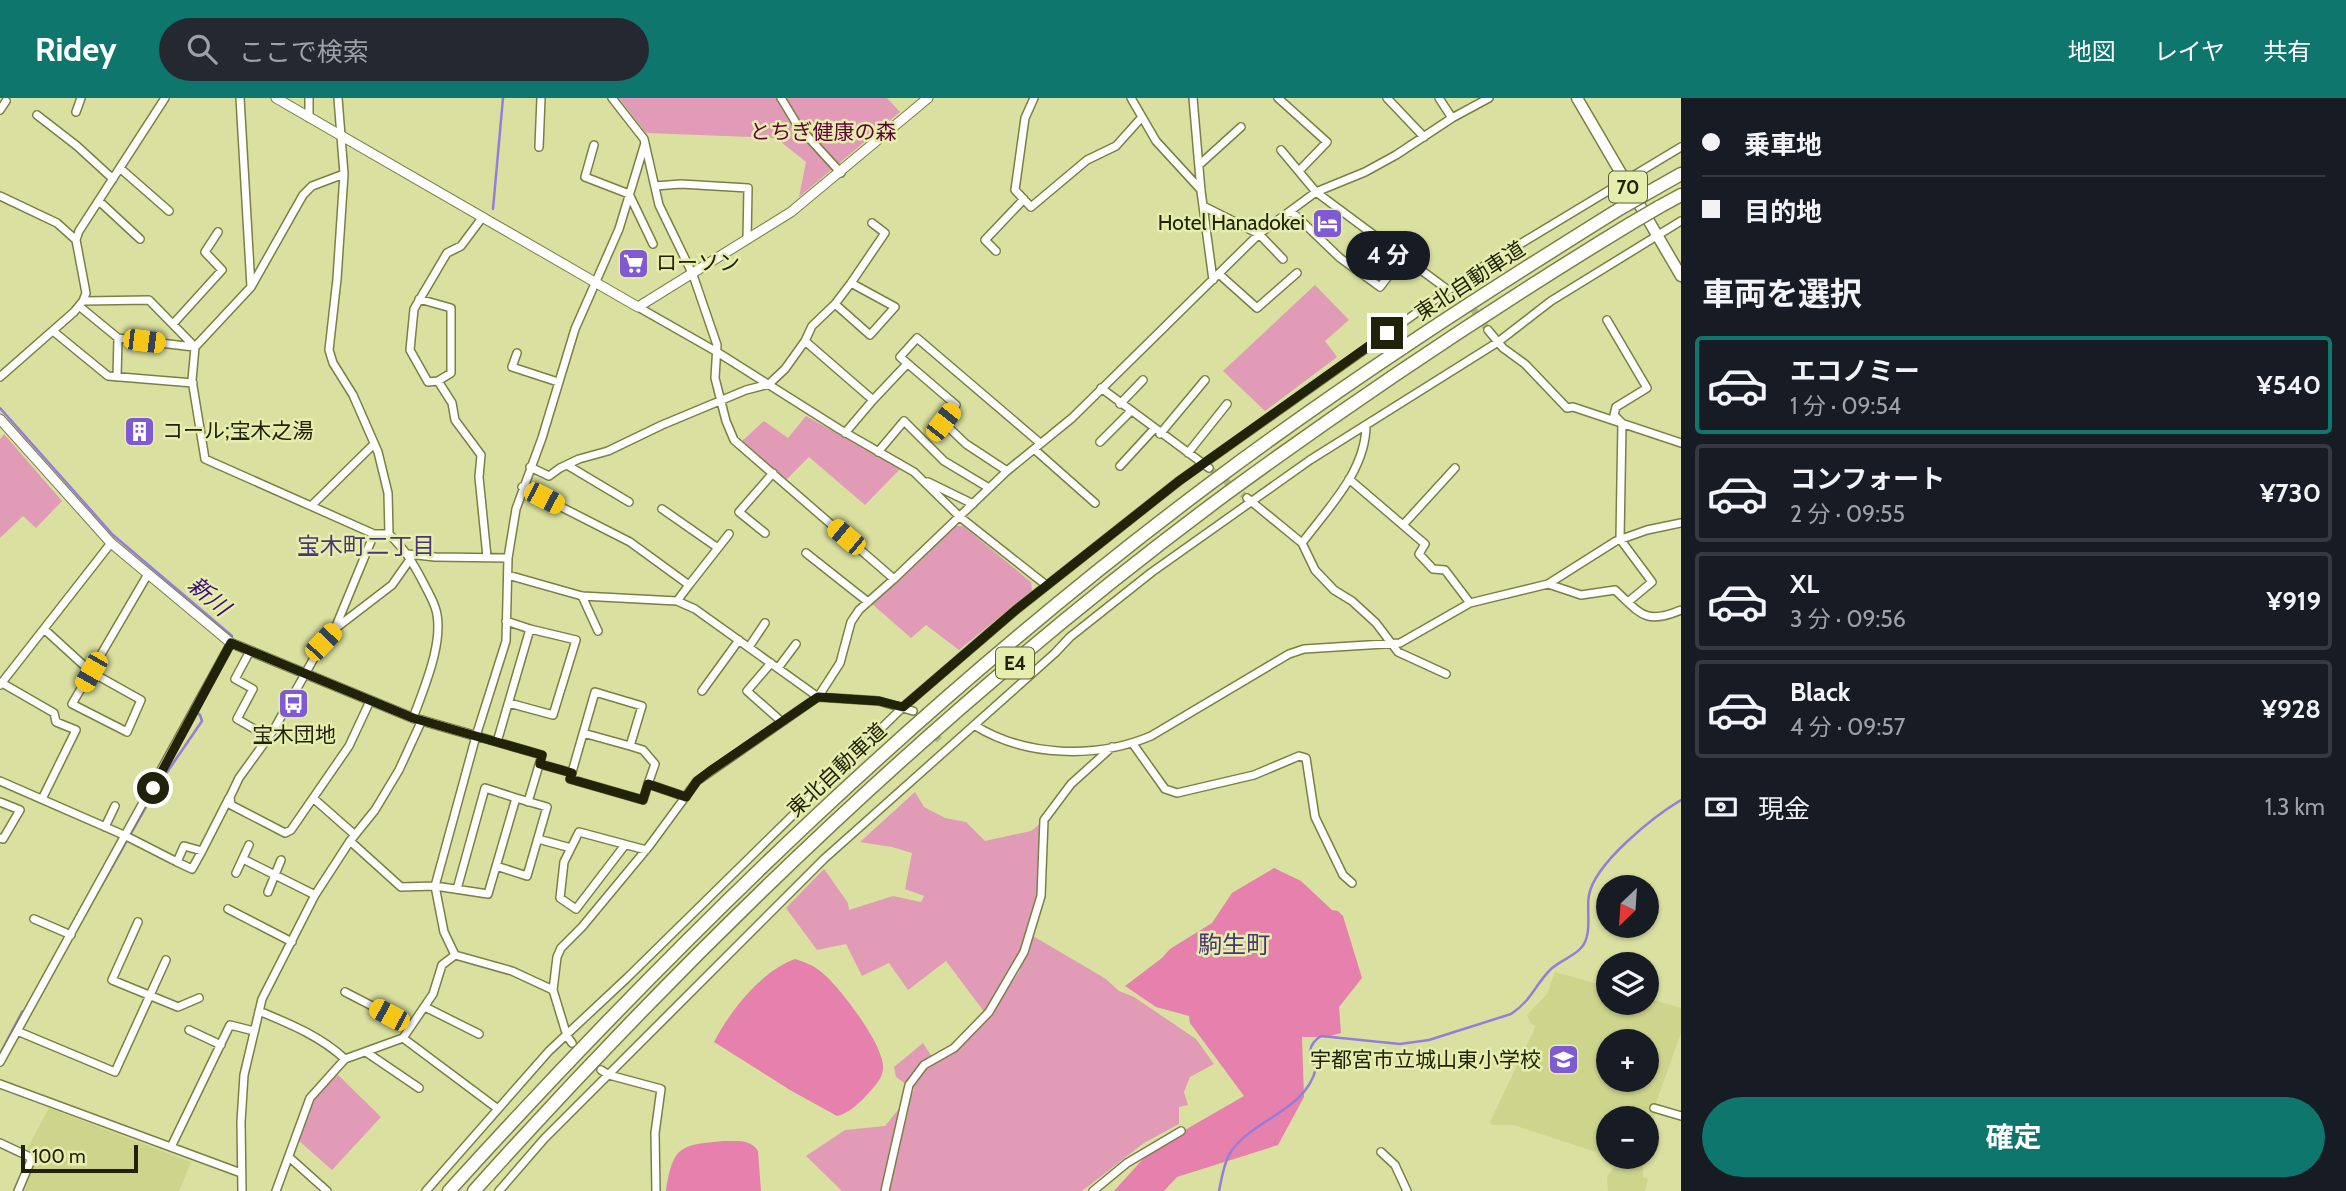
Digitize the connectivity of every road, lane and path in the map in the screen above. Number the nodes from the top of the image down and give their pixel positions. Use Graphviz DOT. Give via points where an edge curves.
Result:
graph roads {
  1 [pos="81,98"];
  2 [pos="166,98"];
  3 [pos="240,98"];
  4 [pos="276,98"];
  5 [pos="309,98"];
  6 [pos="338,98"];
  7 [pos="541,98"];
  8 [pos="612,98"];
  9 [pos="781,98"];
  10 [pos="928,98"];
  11 [pos="1034,98"];
  12 [pos="1132,98"];
  13 [pos="1193,98"];
  14 [pos="1278,98"];
  15 [pos="1387,98"];
  16 [pos="1439,98"];
  17 [pos="1489,98"];
  18 [pos="1577,98"];
  19 [pos="6,101"];
  20 [pos="0,110"];
  21 [pos="76,112"];
  22 [pos="37,116"];
  23 [pos="1142,117"];
  24 [pos="310,118"];
  25 [pos="1452,118"];
  26 [pos="1241,127"];
  27 [pos="341,137"];
  28 [pos="1424,137"];
  29 [pos="645,143"];
  30 [pos="594,145"];
  31 [pos="539,147"];
  32 [pos="1681,147"];
  33 [pos="1281,150"];
  34 [pos="1199,165"];
  35 [pos="121,169"];
  36 [pos="1298,171"];
  37 [pos="841,173"];
  38 [pos="344,174"];
  39 [pos="1681,174"];
  40 [pos="113,180"];
  41 [pos="1625,181"];
  42 [pos="655,186"];
  43 [pos="1201,191"];
  44 [pos="1316,192"];
  45 [pos="629,194"];
  46 [pos="1681,195"];
  47 [pos="0,196"];
  48 [pos="1024,199"];
  49 [pos="99,201"];
  50 [pos="1203,206"];
  51 [pos="169,211"];
  52 [pos="1291,211"];
  53 [pos="482,218"];
  54 [pos="1681,221"];
  55 [pos="873,223"];
  56 [pos="218,232"];
  57 [pos="1259,234"];
  58 [pos="1657,235"];
  59 [pos="140,239"];
  60 [pos="76,240"];
  61 [pos="747,240"];
  62 [pos="653,244"];
  63 [pos="996,251"];
  64 [pos="1403,257"];
  65 [pos="1283,259"];
  66 [pos="1297,273"];
  67 [pos="693,275"];
  68 [pos="1681,276"];
  69 [pos="1216,277"];
  70 [pos="594,283"];
  71 [pos="851,283"];
  72 [pos="251,287"];
  73 [pos="1448,290"];
  74 [pos="419,299"];
  75 [pos="81,304"];
  76 [pos="835,304"];
  77 [pos="638,307"];
  78 [pos="1607,320"];
  79 [pos="173,324"];
  80 [pos="1488,330"];
  81 [pos="53,331"];
  82 [pos="118,338"];
  83 [pos="805,341"];
  84 [pos="1497,342"];
  85 [pos="195,347"];
  86 [pos="717,352"];
  87 [pos="517,353"];
  88 [pos="906,365"];
  89 [pos="0,377"];
  90 [pos="117,377"];
  91 [pos="438,380"];
  92 [pos="1143,380"];
  93 [pos="1205,380"];
  94 [pos="558,382"];
  95 [pos="193,383"];
  96 [pos="769,384"];
  97 [pos="1101,388"];
  98 [pos="873,400"];
  99 [pos="720,401"];
  100 [pos="1120,404"];
  101 [pos="1227,404"];
  102 [pos="1130,412"];
  103 [pos="1,422"];
  104 [pos="1622,423"];
  105 [pos="1366,425"];
  106 [pos="1157,431"];
  107 [pos="845,433"];
  108 [pos="1100,442"];
  109 [pos="1681,443"];
  110 [pos="374,444"];
  111 [pos="1037,446"];
  112 [pos="878,452"];
  113 [pos="1188,453"];
  114 [pos="567,465"];
  115 [pos="1120,466"];
  116 [pos="1206,466"];
  117 [pos="530,467"];
  118 [pos="1455,468"];
  119 [pos="1007,471"];
  120 [pos="773,473"];
  121 [pos="921,479"];
  122 [pos="1349,479"];
  123 [pos="523,487"];
  124 [pos="989,488"];
  125 [pos="1250,500"];
  126 [pos="629,502"];
  127 [pos="1095,503"];
  128 [pos="973,504"];
  129 [pos="311,506"];
  130 [pos="662,509"];
  131 [pos="960,517"];
  132 [pos="1681,523"];
  133 [pos="1403,525"];
  134 [pos="765,533"];
  135 [pos="374,534"];
  136 [pos="389,534"];
  137 [pos="729,534"];
  138 [pos="1620,539"];
  139 [pos="111,542"];
  140 [pos="1302,543"];
  141 [pos="719,548"];
  142 [pos="806,553"];
  143 [pos="409,556"];
  144 [pos="487,558"];
  145 [pos="508,558"];
  146 [pos="148,574"];
  147 [pos="508,575"];
  148 [pos="894,579"];
  149 [pos="1548,584"];
  150 [pos="689,585"];
  151 [pos="1046,585"];
  152 [pos="582,596"];
  153 [pos="677,601"];
  154 [pos="868,602"];
  155 [pos="1628,602"];
  156 [pos="1470,603"];
  157 [pos="1681,610"];
  158 [pos="506,621"];
  159 [pos="765,623"];
  160 [pos="336,628"];
  161 [pos="44,629"];
  162 [pos="530,629"];
  163 [pos="598,631"];
  164 [pos="739,640"];
  165 [pos="231,643"];
  166 [pos="796,644"];
  167 [pos="1392,644"];
  168 [pos="749,648"];
  169 [pos="250,651"];
  170 [pos="771,663"];
  171 [pos="778,668"];
  172 [pos="91,672"];
  173 [pos="305,674"];
  174 [pos="1446,674"];
  175 [pos="1,684"];
  176 [pos="702,691"];
  177 [pos="818,697"];
  178 [pos="370,701"];
  179 [pos="509,703"];
  180 [pos="903,707"];
  181 [pos="913,711"];
  182 [pos="418,719"];
  183 [pos="782,722"];
  184 [pos="974,725"];
  185 [pos="583,733"];
  186 [pos="476,736"];
  187 [pos="268,737"];
  188 [pos="497,742"];
  189 [pos="941,742"];
  190 [pos="1133,744"];
  191 [pos="630,746"];
  192 [pos="1112,747"];
  193 [pos="947,749"];
  194 [pos="540,764"];
  195 [pos="572,773"];
  196 [pos="0,781"];
  197 [pos="648,784"];
  198 [pos="230,797"];
  199 [pos="686,797"];
  200 [pos="313,798"];
  201 [pos="516,798"];
  202 [pos="41,799"];
  203 [pos="0,802"];
  204 [pos="527,802"];
  205 [pos="115,806"];
  206 [pos="105,827"];
  207 [pos="127,836"];
  208 [pos="0,838"];
  209 [pos="353,838"];
  210 [pos="538,839"];
  211 [pos="249,845"];
  212 [pos="625,845"];
  213 [pos="571,848"];
  214 [pos="646,850"];
  215 [pos="202,851"];
  216 [pos="243,859"];
  217 [pos="281,860"];
  218 [pos="177,862"];
  219 [pos="496,866"];
  220 [pos="236,873"];
  221 [pos="275,874"];
  222 [pos="1352,883"];
  223 [pos="435,886"];
  224 [pos="457,889"];
  225 [pos="268,892"];
  226 [pos="316,895"];
  227 [pos="228,909"];
  228 [pos="34,919"];
  229 [pos="138,922"];
  230 [pos="71,935"];
  231 [pos="292,942"];
  232 [pos="455,955"];
  233 [pos="166,960"];
  234 [pos="553,990"];
  235 [pos="345,992"];
  236 [pos="150,996"];
  237 [pos="199,998"];
  238 [pos="425,1007"];
  239 [pos="259,1011"];
  240 [pos="411,1026"];
  241 [pos="189,1030"];
  242 [pos="18,1031"];
  243 [pos="254,1031"];
  244 [pos="480,1034"];
  245 [pos="567,1036"];
  246 [pos="403,1038"];
  247 [pos="572,1043"];
  248 [pos="221,1045"];
  249 [pos="366,1052"];
  250 [pos="345,1059"];
  251 [pos="0,1062"];
  252 [pos="601,1070"];
  253 [pos="609,1075"];
  254 [pos="0,1084"];
  255 [pos="419,1088"];
  256 [pos="498,1109"];
  257 [pos="1659,1109"];
  258 [pos="1681,1116"];
  259 [pos="1181,1131"];
  260 [pos="0,1143"];
  261 [pos="171,1147"];
  262 [pos="1381,1152"];
  263 [pos="289,1157"];
  264 [pos="241,1173"];
  265 [pos="18,1191"];
  266 [pos="242,1191"];
  267 [pos="276,1191"];
  268 [pos="327,1191"];
  269 [pos="426,1191"];
  270 [pos="449,1191"];
  271 [pos="474,1191"];
  272 [pos="499,1191"];
  273 [pos="656,1191"];
  274 [pos="885,1191"];
  275 [pos="1093,1191"];
  276 [pos="1407,1191"];
  1 -- 21 [label="street"];
  2 -- 35 [label="street"];
  3 -- 72 [label="street"];
  4 -- 24 [label="street"];
  5 -- 24 [label="street"];
  6 -- 27 [label="street"];
  7 -- 31 [label="street"];
  8 -- 29 [label="street"];
  9 -- 37 [label="street" via="798,126"];
  10 -- 37 [label="street"];
  11 -- 48 [label="street" via="1025,118 1015,190"];
  12 -- 23 [label="street"];
  13 -- 34 [label="street"];
  14 -- 36 [label="street" via="1327,142"];
  15 -- 28 [label="street"];
  16 -- 25 [label="street"];
  17 -- 25 [label="street"];
  18 -- 41 [label="main road, 70"];
  19 -- 20 [label="street"];
  22 -- 40 [label="street"];
  23 -- 43 [label="street" via="1156,141"];
  23 -- 48 [label="street" via="1116,146 1087,160 1031,207"];
  24 -- 27 [label="street"];
  25 -- 28 [label="street"];
  26 -- 34 [label="street"];
  27 -- 38 [label="street"];
  27 -- 53 [label="street"];
  28 -- 44 [label="street" via="1365,172"];
  29 -- 42 [label="street"];
  29 -- 45 [label="street"];
  30 -- 45 [label="street" via="585,177"];
  32 -- 41 [label="street"];
  33 -- 36 [label="street"];
  34 -- 43 [label="street"];
  35 -- 40 [label="street"];
  35 -- 51 [label="street"];
  36 -- 44 [label="street"];
  37 -- 61 [label="street"];
  38 -- 72 [label="street" via="312,186 303,195"];
  38 -- 110 [label="street" via="329,350"];
  39 -- 270 [label="highway, 東北自動車道 / E4, bridge" via="1434,326 1288,427 1026,629 755,872"];
  40 -- 49 [label="street"];
  41 -- 58 [label="main road, 70"];
  41 -- 73 [label="street"];
  42 -- 61 [label="street" via="748,188"];
  42 -- 67 [label="street"];
  43 -- 50 [label="street"];
  44 -- 52 [label="street"];
  44 -- 64 [label="street"];
  45 -- 62 [label="street"];
  45 -- 70 [label="street"];
  46 -- 271 [label="highway, 東北自動車道 / E4, bridge" via="1458,332 1298,442 1039,642 865,793 768,885 618,1035"];
  47 -- 60 [label="street" via="57,223"];
  48 -- 63 [label="street" via="985,240"];
  49 -- 59 [label="street"];
  49 -- 60 [label="street"];
  50 -- 57 [label="street"];
  50 -- 69 [label="street"];
  52 -- 57 [label="street"];
  52 -- 64 [label="street" via="1340,258 1380,287"];
  53 -- 70 [label="street"];
  53 -- 74 [label="street" via="461,246 447,253"];
  54 -- 58 [label="street"];
  55 -- 71 [label="street" via="885,233"];
  56 -- 79 [label="street" via="205,253 222,270"];
  57 -- 65 [label="street"];
  57 -- 69 [label="street"];
  58 -- 68 [label="main road, 70"];
  58 -- 84 [label="street" via="1551,301"];
  60 -- 75 [label="street" via="86,293"];
  61 -- 67 [label="street"];
  64 -- 73 [label="street"];
  66 -- 69 [label="street" via="1257,308"];
  67 -- 77 [label="street"];
  67 -- 86 [label="street"];
  69 -- 97 [label="street"];
  70 -- 77 [label="street"];
  70 -- 94 [label="street"];
  71 -- 76 [label="street"];
  71 -- 76 [label="street" via="895,307 870,335"];
  72 -- 85 [label="street"];
  73 -- 116 [label="street"];
  74 -- 91 [label="street" via="411,350 428,382"];
  74 -- 91 [label="street" via="451,308 451,373"];
  75 -- 79 [label="street" via="149,300"];
  75 -- 81 [label="street"];
  75 -- 82 [label="street"];
  76 -- 83 [label="street" via="812,326"];
  77 -- 86 [label="street"];
  78 -- 104 [label="street" via="1647,388 1615,407 1614,415"];
  79 -- 85 [label="street"];
  80 -- 84 [label="street"];
  81 -- 89 [label="street"];
  81 -- 90 [label="street" via="108,376"];
  82 -- 85 [label="street"];
  82 -- 90 [label="street"];
  83 -- 96 [label="street"];
  83 -- 98 [label="street"];
  84 -- 104 [label="street" via="1567,408"];
  84 -- 105 [label="street"];
  85 -- 95 [label="street"];
  86 -- 96 [label="street"];
  86 -- 99 [label="street" via="715,378"];
  87 -- 94 [label="street" via="512,367"];
  88 -- 98 [label="street"];
  88 -- 111 [label="street" via="900,358 917,338"];
  88 -- 119 [label="street" via="956,405 943,422"];
  90 -- 95 [label="street"];
  91 -- 144 [label="street" via="452,402 455,420 481,455"];
  92 -- 100 [label="street"];
  93 -- 106 [label="street"];
  94 -- 117 [label="street"];
  95 -- 129 [label="street" via="205,459"];
  96 -- 99 [label="street"];
  96 -- 107 [label="street"];
  97 -- 100 [label="street"];
  97 -- 111 [label="street"];
  98 -- 107 [label="street"];
  99 -- 114 [label="street"];
  99 -- 120 [label="street" via="734,440"];
  100 -- 102 [label="street"];
  101 -- 113 [label="street"];
  102 -- 106 [label="street"];
  102 -- 108 [label="street"];
  103 -- 139 [label="street"];
  104 -- 109 [label="street"];
  104 -- 138 [label="street"];
  105 -- 122 [label="street" via="1366,439"];
  105 -- 125 [label="street"];
  106 -- 113 [label="street"];
  106 -- 115 [label="street"];
  107 -- 112 [label="street"];
  110 -- 129 [label="street"];
  110 -- 136 [label="street" via="388,493"];
  111 -- 119 [label="street"];
  111 -- 127 [label="street"];
  112 -- 121 [label="street"];
  112 -- 124 [label="street" via="904,421 944,461"];
  113 -- 116 [label="street"];
  114 -- 117 [label="street" via="549,476"];
  114 -- 126 [label="street"];
  116 -- 151 [label="street"];
  117 -- 123 [label="street"];
  118 -- 133 [label="street"];
  119 -- 124 [label="street"];
  120 -- 134 [label="street" via="739,512"];
  120 -- 148 [label="street"];
  121 -- 128 [label="street"];
  121 -- 131 [label="street"];
  122 -- 133 [label="street"];
  122 -- 140 [label="street"];
  123 -- 145 [label="street"];
  123 -- 150 [label="street" via="629,542"];
  124 -- 128 [label="street"];
  125 -- 140 [label="street"];
  125 -- 184 [label="street" via="1080,628"];
  128 -- 131 [label="street"];
  129 -- 135 [label="street"];
  130 -- 141 [label="street"];
  131 -- 148 [label="street"];
  131 -- 151 [label="street"];
  132 -- 138 [label="street"];
  133 -- 156 [label="street" via="1425,544 1419,554 1433,569 1446,570"];
  135 -- 136 [label="street"];
  135 -- 160 [label="street"];
  136 -- 143 [label="street"];
  137 -- 141 [label="street"];
  138 -- 149 [label="street"];
  138 -- 155 [label="street" via="1652,582"];
  139 -- 146 [label="street"];
  139 -- 161 [label="street"];
  140 -- 167 [label="street" via="1315,570 1376,623"];
  141 -- 150 [label="street"];
  142 -- 154 [label="street"];
  143 -- 144 [label="street"];
  143 -- 160 [label="street" via="392,585"];
  143 -- 182 [label="street" via="438,619"];
  144 -- 145 [label="street"];
  145 -- 147 [label="street"];
  146 -- 165 [label="street"];
  146 -- 172 [label="street"];
  147 -- 152 [label="street"];
  147 -- 158 [label="street"];
  148 -- 154 [label="street"];
  149 -- 155 [label="street" via="1581,595 1615,590"];
  149 -- 156 [label="street"];
  150 -- 153 [label="street"];
  151 -- 180 [label="street"];
  152 -- 153 [label="street"];
  152 -- 163 [label="street"];
  153 -- 164 [label="street" via="695,608"];
  154 -- 177 [label="street" via="851,622 840,663"];
  155 -- 157 [label="street" via="1641,615 1661,618"];
  156 -- 167 [label="street"];
  158 -- 162 [label="street"];
  158 -- 186 [label="street" via="506,641"];
  159 -- 168 [label="street"];
  160 -- 173 [label="street"];
  161 -- 172 [label="street"];
  161 -- 175 [label="street"];
  162 -- 179 [label="street"];
  162 -- 179 [label="street" via="576,640 553,715"];
  164 -- 168 [label="street"];
  164 -- 176 [label="street"];
  165 -- 169 [label="street"];
  165 -- 207 [label="street"];
  166 -- 171 [label="street"];
  167 -- 174 [label="street" via="1406,657"];
  167 -- 190 [label="street" via="1304,649 1289,654"];
  168 -- 170 [label="street"];
  169 -- 173 [label="street"];
  169 -- 187 [label="street" via="236,679 253,689 237,719"];
  170 -- 171 [label="street"];
  170 -- 183 [label="street" via="747,691"];
  171 -- 177 [label="street"];
  172 -- 172 [label="street" via="72,704 127,732 141,700"];
  173 -- 178 [label="street"];
  173 -- 187 [label="street"];
  175 -- 202 [label="street" via="54,713 56,722 76,730"];
  177 -- 180 [label="street"];
  177 -- 183 [label="street"];
  178 -- 182 [label="street"];
  178 -- 200 [label="street" via="349,746"];
  179 -- 188 [label="street"];
  180 -- 181 [label="street"];
  180 -- 245 [label="street"];
  182 -- 186 [label="street"];
  182 -- 209 [label="street" via="399,770"];
  183 -- 199 [label="street" via="697,781"];
  184 -- 192 [label="street" via="1022,746 1064,752"];
  184 -- 193 [label="street"];
  185 -- 191 [label="street"];
  185 -- 191 [label="street" via="595,692 642,706"];
  185 -- 195 [label="street"];
  186 -- 188 [label="street"];
  186 -- 223 [label="street"];
  187 -- 198 [label="street"];
  188 -- 194 [label="street" via="542,755"];
  189 -- 193 [label="street"];
  190 -- 192 [label="street"];
  190 -- 222 [label="street" via="1165,789 1177,793 1254,775 1300,756 1306,758 1315,817 1343,875"];
  191 -- 197 [label="street" via="643,750 655,764"];
  192 -- 274 [label="street" via="1072,784 1044,820 1041,896 1024,952 989,1012 954,1048 924,1065 909,1085"];
  193 -- 253 [label="street" via="824,859"];
  194 -- 195 [label="street"];
  194 -- 204 [label="street"];
  195 -- 197 [label="street" via="570,779 643,800"];
  196 -- 202 [label="street"];
  197 -- 199 [label="street"];
  198 -- 200 [label="street" via="231,805 285,833"];
  198 -- 215 [label="street"];
  199 -- 214 [label="street"];
  200 -- 209 [label="street"];
  201 -- 204 [label="street"];
  201 -- 219 [label="street"];
  201 -- 224 [label="street" via="485,788"];
  202 -- 206 [label="street"];
  203 -- 208 [label="street" via="20,810"];
  204 -- 210 [label="street" via="547,807"];
  205 -- 206 [label="street"];
  206 -- 207 [label="street"];
  207 -- 218 [label="street"];
  207 -- 230 [label="street"];
  209 -- 223 [label="street" via="401,887"];
  209 -- 226 [label="street"];
  210 -- 213 [label="street"];
  210 -- 219 [label="street" via="527,876"];
  211 -- 216 [label="street"];
  212 -- 213 [label="street" via="579,832"];
  212 -- 213 [label="street" via="576,909 561,898 564,862"];
  212 -- 214 [label="street"];
  214 -- 234 [label="street" via="561,948"];
  215 -- 218 [label="street" via="184,846"];
  215 -- 218 [label="street" via="192,869"];
  216 -- 220 [label="street"];
  216 -- 221 [label="street"];
  217 -- 221 [label="street"];
  219 -- 224 [label="street" via="488,894"];
  221 -- 225 [label="street"];
  221 -- 226 [label="street"];
  223 -- 224 [label="street"];
  223 -- 232 [label="street" via="444,932"];
  226 -- 231 [label="street"];
  227 -- 231 [label="street"];
  228 -- 230 [label="street"];
  229 -- 236 [label="street" via="112,980"];
  230 -- 242 [label="street"];
  231 -- 239 [label="street"];
  232 -- 234 [label="street" via="512,971"];
  232 -- 238 [label="street" via="442,965"];
  233 -- 236 [label="street"];
  234 -- 245 [label="street"];
  235 -- 240 [label="street"];
  236 -- 237 [label="street" via="178,1007"];
  236 -- 242 [label="street" via="115,1072"];
  238 -- 240 [label="street"];
  238 -- 244 [label="street"];
  239 -- 243 [label="street"];
  239 -- 250 [label="street" via="296,1026"];
  240 -- 246 [label="street"];
  241 -- 248 [label="street"];
  242 -- 251 [label="street"];
  243 -- 248 [label="street" via="230,1024"];
  243 -- 264 [label="street" via="244,1075"];
  245 -- 247 [label="street"];
  245 -- 256 [label="street"];
  246 -- 249 [label="street"];
  246 -- 256 [label="street"];
  248 -- 261 [label="street"];
  249 -- 250 [label="street"];
  249 -- 255 [label="street"];
  250 -- 263 [label="street" via="310,1098"];
  252 -- 253 [label="street"];
  253 -- 272 [label="street"];
  253 -- 273 [label="street" via="661,1089"];
  254 -- 261 [label="street"];
  256 -- 269 [label="street"];
  257 -- 258 [label="street"];
  259 -- 275 [label="street" via="1127,1163"];
  260 -- 265 [label="street" via="32,1158"];
  261 -- 264 [label="street"];
  262 -- 276 [label="street" via="1395,1166"];
  263 -- 267 [label="street"];
  263 -- 268 [label="street"];
  264 -- 266 [label="street"];
}
